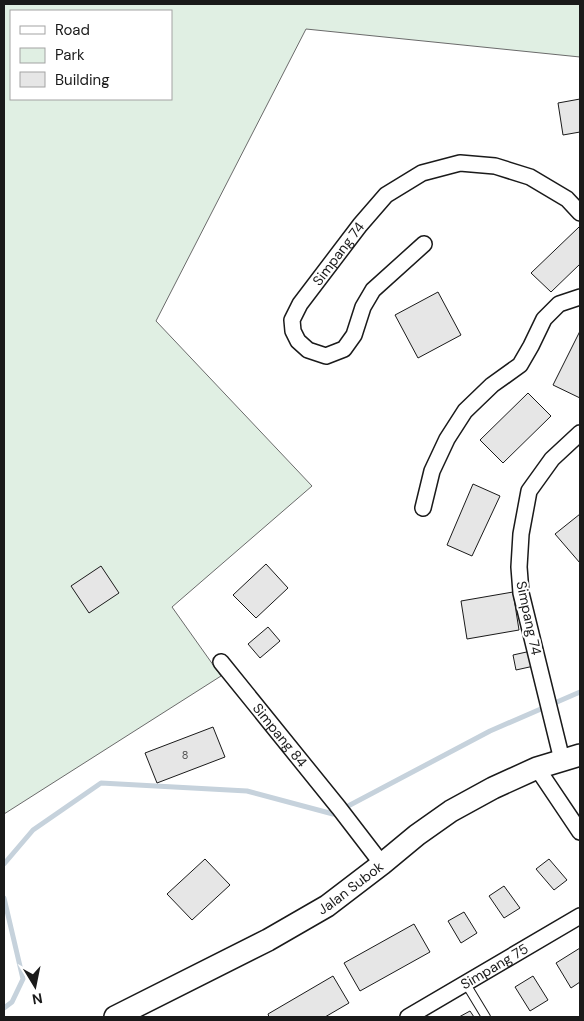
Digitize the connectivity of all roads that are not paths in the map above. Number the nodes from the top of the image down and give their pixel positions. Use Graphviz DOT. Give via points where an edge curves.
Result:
graph roads {
  1 [pos="580,213"];
  2 [pos="424,244"];
  3 [pos="580,297"];
  4 [pos="580,433"];
  5 [pos="423,508"];
  6 [pos="221,662"];
  7 [pos="567,752"];
  8 [pos="537,768"];
  9 [pos="580,832"];
  10 [pos="382,864"];
  11 [pos="580,916"];
  12 [pos="466,984"];
  13 [pos="143,1011"];
  14 [pos="115,1017"];
  15 [pos="408,1017"];
  16 [pos="486,1017"];
  1 -- 2 [label="street, Simpang 74" via="567,199 530,177 495,166 460,163 422,173 386,195 300,304 292,320 292,331 298,341 308,350 326,356 344,349 354,335 363,306 373,290"];
  3 -- 5 [label="street" via="559,304 544,319 520,365 492,385 465,411 432,471"];
  4 -- 7 [label="street, Simpang 74" via="552,459 529,491 519,567 520,593 548,702"];
  6 -- 10 [label="street, Simpang 84"];
  7 -- 8 [label="main road, Jalan Subok"];
  8 -- 9 [label="street"];
  8 -- 10 [label="main road, Jalan Subok" via="451,811"];
  10 -- 13 [label="main road, Jalan Subok" via="327,906"];
  11 -- 12 [label="street, Simpang 75"];
  12 -- 15 [label="street, Simpang 75"];
  12 -- 16 [label="lane"];
  13 -- 14 [label="main road, Jalan Subok"];
}
